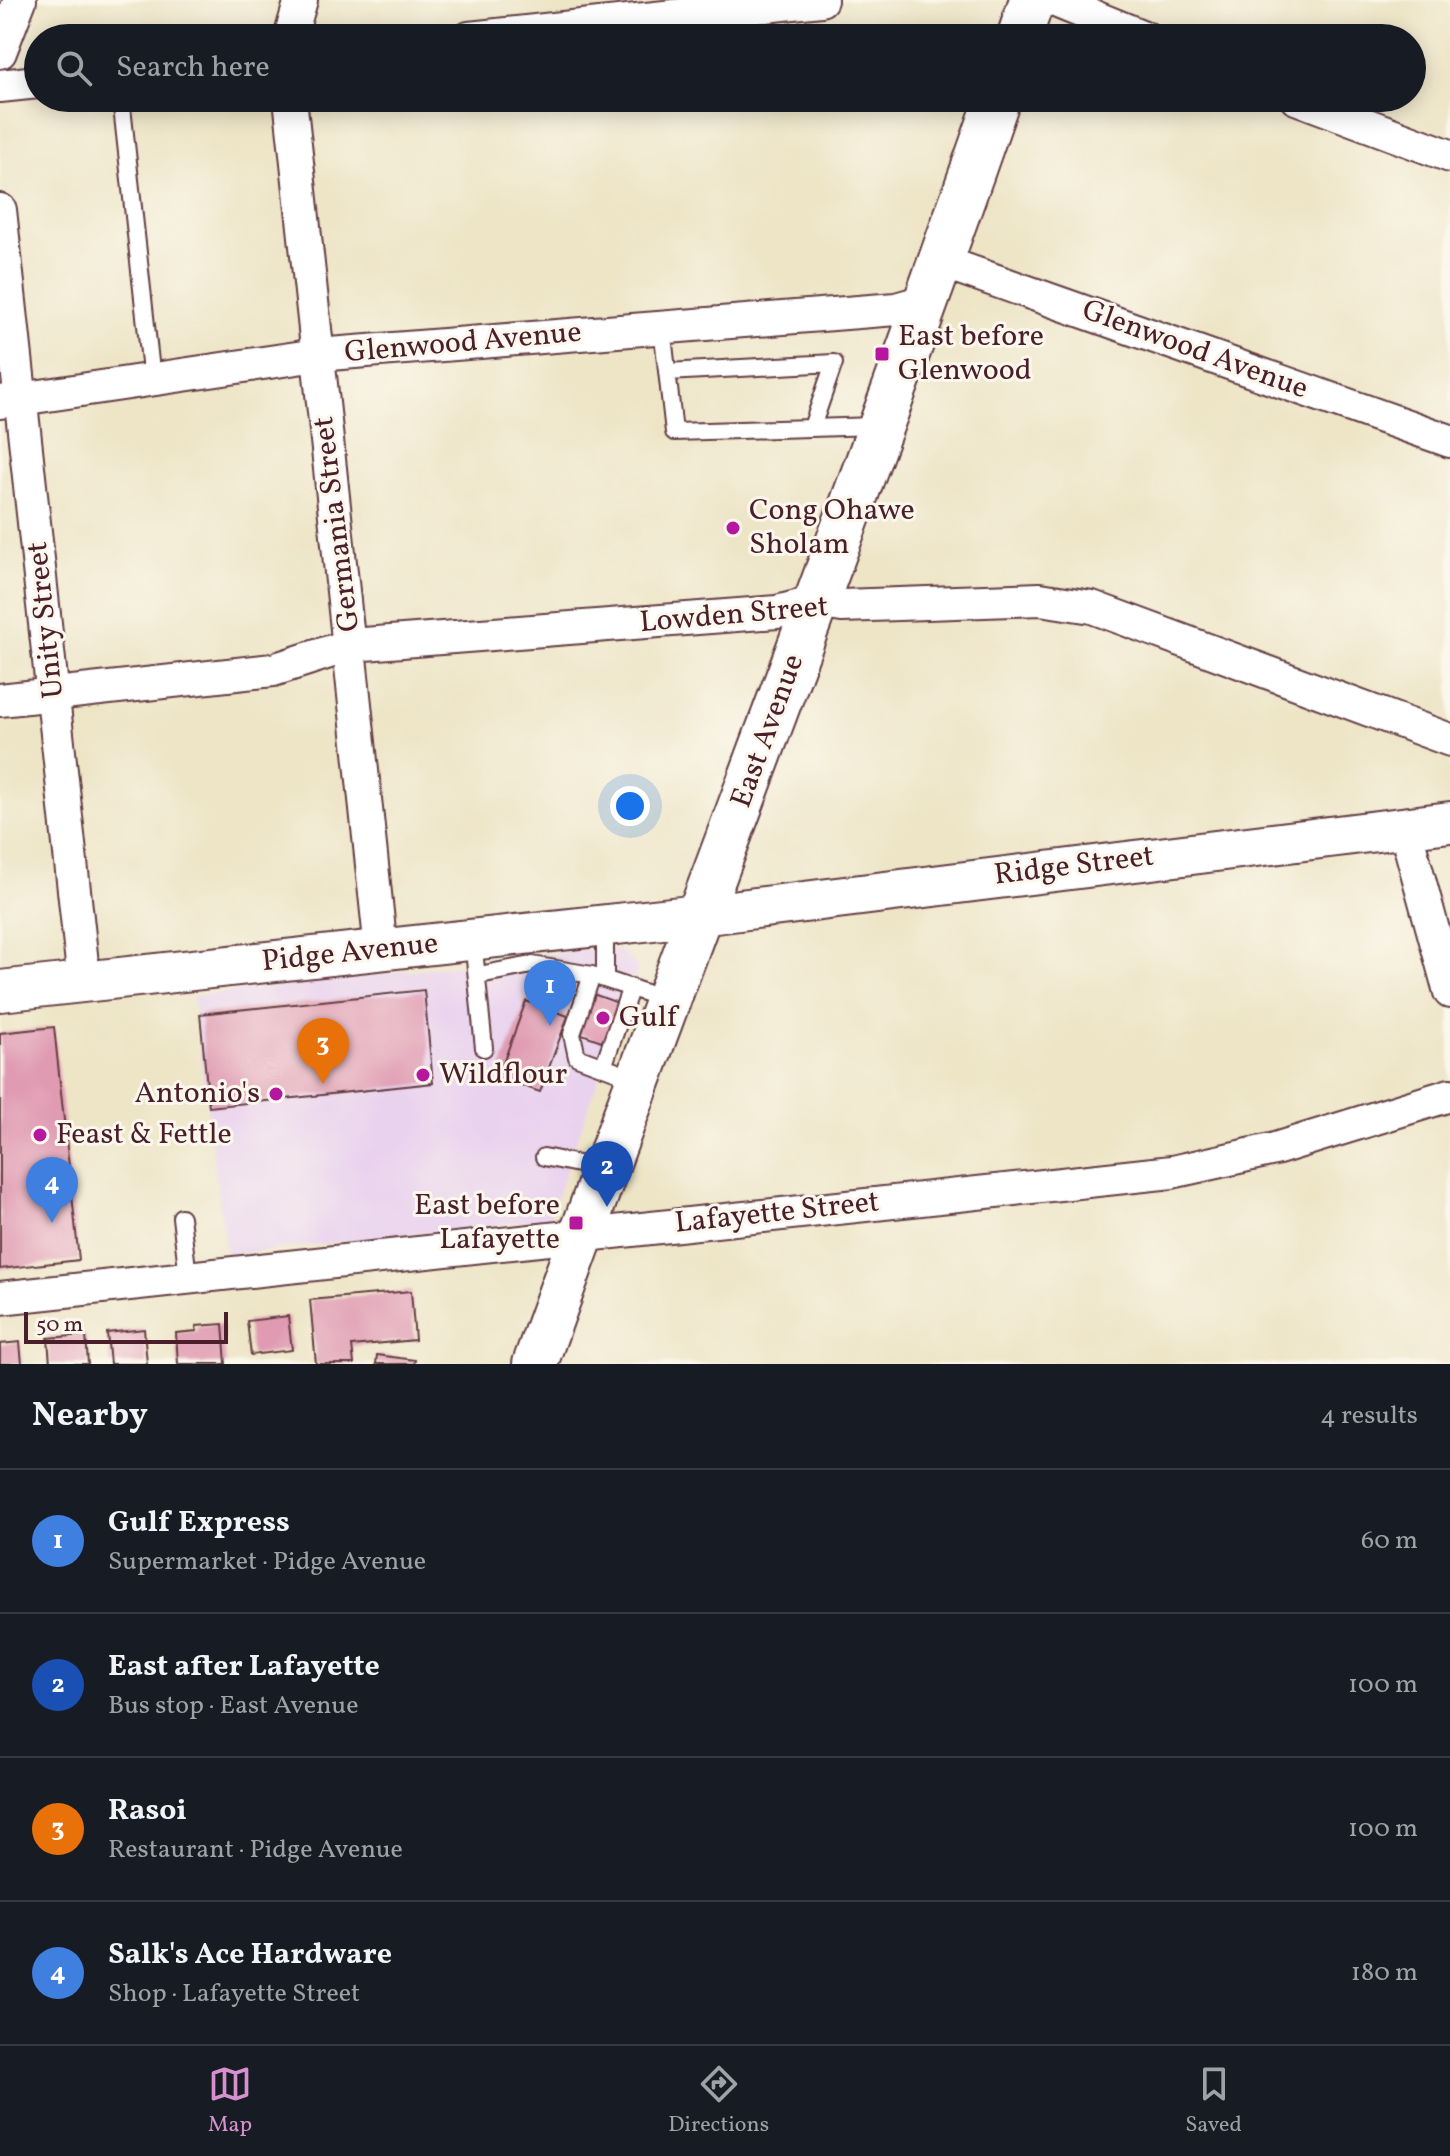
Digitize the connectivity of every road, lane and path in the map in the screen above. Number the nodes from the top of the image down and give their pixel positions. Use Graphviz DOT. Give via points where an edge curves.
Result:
graph roads {
  1 [pos="20,0"];
  2 [pos="301,0"];
  3 [pos="821,0"];
  4 [pos="1032,0"];
  5 [pos="1053,0"];
  6 [pos="684,7"];
  7 [pos="294,24"];
  8 [pos="566,24"];
  9 [pos="1024,24"];
  10 [pos="1112,24"];
  11 [pos="0,52"];
  12 [pos="24,83"];
  13 [pos="0,86"];
  14 [pos="123,112"];
  15 [pos="291,112"];
  16 [pos="993,112"];
  17 [pos="1333,112"];
  18 [pos="1450,156"];
  19 [pos="0,210"];
  20 [pos="934,281"];
  21 [pos="662,327"];
  22 [pos="317,355"];
  23 [pos="667,372"];
  24 [pos="152,380"];
  25 [pos="10,401"];
  26 [pos="882,425"];
  27 [pos="812,427"];
  28 [pos="1450,441"];
  29 [pos="816,602"];
  30 [pos="351,645"];
  31 [pos="54,694"];
  32 [pos="0,700"];
  33 [pos="1450,740"];
  34 [pos="1450,822"];
  35 [pos="1405,828"];
  36 [pos="699,915"];
  37 [pos="605,924"];
  38 [pos="381,950"];
  39 [pos="476,957"];
  40 [pos="598,977"];
  41 [pos="84,982"];
  42 [pos="0,991"];
  43 [pos="1450,992"];
  44 [pos="649,994"];
  45 [pos="484,1048"];
  46 [pos="620,1073"];
  47 [pos="1450,1095"];
  48 [pos="544,1157"];
  49 [pos="604,1169"];
  50 [pos="181,1217"];
  51 [pos="581,1236"];
  52 [pos="188,1277"];
  53 [pos="0,1298"];
  54 [pos="535,1364"];
  1 -- 11 [label="street"];
  2 -- 7 [label="street"];
  3 -- 6 [label="street"];
  4 -- 9 [label="main road"];
  5 -- 10 [label="street"];
  6 -- 8 [label="street"];
  12 -- 13 [label="street"];
  14 -- 24 [label="lane"];
  15 -- 22 [label="street, Germania Street"];
  16 -- 20 [label="main road, East Avenue"];
  17 -- 18 [label="street"];
  19 -- 25 [label="street, Unity Street"];
  20 -- 21 [label="street, Glenwood Avenue" via="896,309"];
  20 -- 26 [label="main road, East Avenue"];
  20 -- 28 [label="street, Glenwood Avenue"];
  21 -- 22 [label="street, Glenwood Avenue"];
  21 -- 23 [label="lane"];
  22 -- 24 [label="street, Glenwood Avenue"];
  22 -- 30 [label="street, Germania Street"];
  23 -- 27 [label="lane" via="674,432"];
  23 -- 27 [label="lane" via="834,363"];
  24 -- 25 [label="street, Glenwood Avenue"];
  25 -- 31 [label="street, Unity Street"];
  26 -- 27 [label="lane"];
  26 -- 29 [label="main road, East Avenue"];
  29 -- 30 [label="street, Lowden Street" via="777,612"];
  29 -- 33 [label="street, Lowden Street" via="842,606 1040,599 1092,607"];
  29 -- 36 [label="main road, East Avenue"];
  30 -- 31 [label="street, Lowden Street" via="273,670"];
  30 -- 38 [label="street, Germania Street"];
  31 -- 32 [label="street, Lowden Street"];
  31 -- 41 [label="street, Unity Street"];
  34 -- 35 [label="street, Ridge Street"];
  35 -- 36 [label="street, Ridge Street"];
  35 -- 43 [label="street"];
  36 -- 37 [label="street, Pidge Avenue"];
  36 -- 44 [label="main road, East Avenue"];
  37 -- 39 [label="street, Pidge Avenue"];
  37 -- 40 [label="lane"];
  38 -- 39 [label="street, Pidge Avenue"];
  38 -- 41 [label="street, Pidge Avenue"];
  39 -- 40 [label="lane"];
  39 -- 45 [label="lane"];
  40 -- 44 [label="lane"];
  40 -- 46 [label="lane" via="572,1034 577,1057"];
  41 -- 42 [label="street, Pidge Avenue"];
  44 -- 46 [label="main road, East Avenue"];
  44 -- 46 [label="lane" via="616,1024"];
  46 -- 49 [label="main road, East Avenue"];
  47 -- 51 [label="street, Lafayette Street" via="1275,1149 1172,1172"];
  48 -- 49 [label="lane"];
  49 -- 51 [label="main road, East Avenue"];
  50 -- 52 [label="lane"];
  51 -- 52 [label="street, Lafayette Street"];
  51 -- 54 [label="main road, East Avenue"];
  52 -- 53 [label="street, Lafayette Street"];
}
